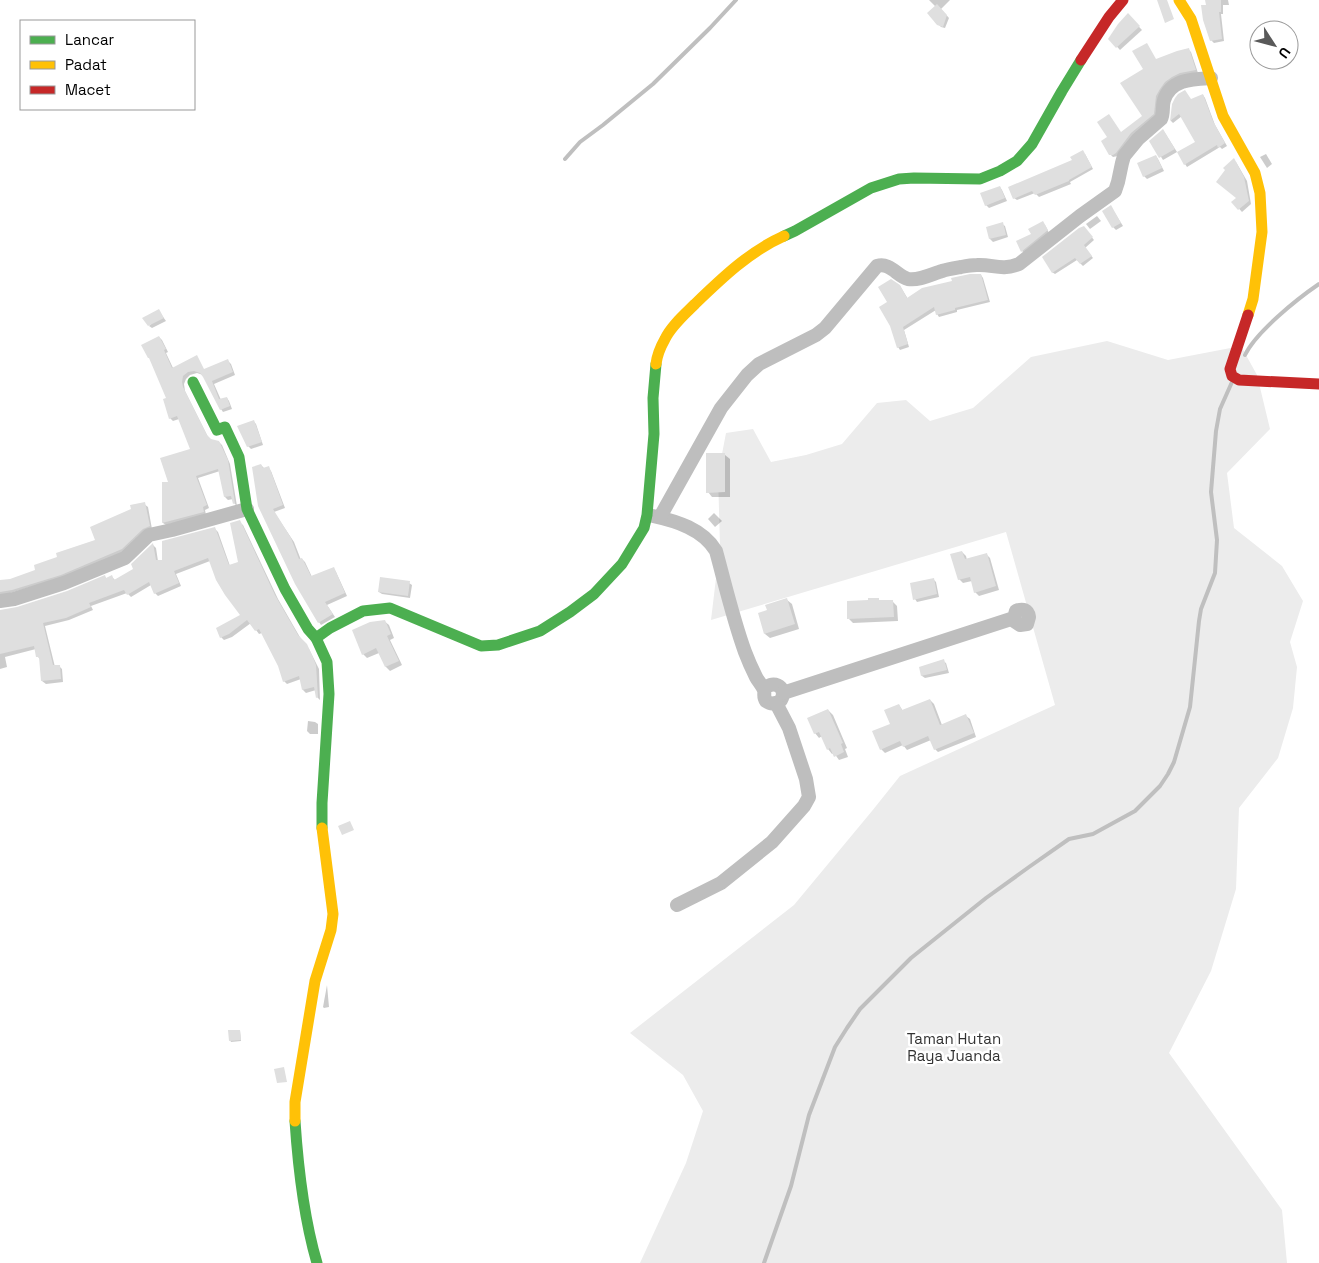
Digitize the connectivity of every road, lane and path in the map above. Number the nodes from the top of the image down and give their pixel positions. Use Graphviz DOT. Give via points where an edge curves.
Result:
graph roads {
  1 [pos="1123,0"];
  2 [pos="1179,0"];
  3 [pos="1211,78"];
  4 [pos="193,382"];
  5 [pos="1319,384"];
  6 [pos="247,509"];
  7 [pos="654,516"];
  8 [pos="0,601"];
  9 [pos="1014,618"];
  10 [pos="316,638"];
  11 [pos="780,698"];
  12 [pos="677,905"];
  13 [pos="317,1263"];
  1 -- 7 [label="street" via="1062,91 1032,144 1017,161 980,179 899,179 872,188 772,241 723,277 682,316 665,338 656,361 653,398"];
  2 -- 3 [label="street" via="1190,19"];
  3 -- 5 [label="street" via="1223,116 1255,173 1262,215 1253,299 1230,373 1239,380"];
  3 -- 7 [label="street" via="1174,85 1165,98 1160,121 1138,139 1123,158 1115,191 1019,264 1001,268 977,265 910,279 887,266 877,266 826,328 759,364 747,375 720,408"];
  4 -- 6 [label="street" via="217,430 225,427 239,456"];
  6 -- 8 [label="street" via="149,535 125,558 64,584"];
  6 -- 10 [label="street" via="285,589"];
  7 -- 10 [label="street" via="622,564 594,594 540,631 498,645 481,646 390,608 364,611"];
  7 -- 11 [label="street" via="685,526 704,536 712,545 745,652 764,690 774,684 779,686 782,689"];
  9 -- 11 [label="street"];
  10 -- 13 [label="street" via="328,671 322,829 333,914 316,982 294,1102 300,1176"];
  11 -- 12 [label="street" via="809,797 772,842 721,883"];
}
